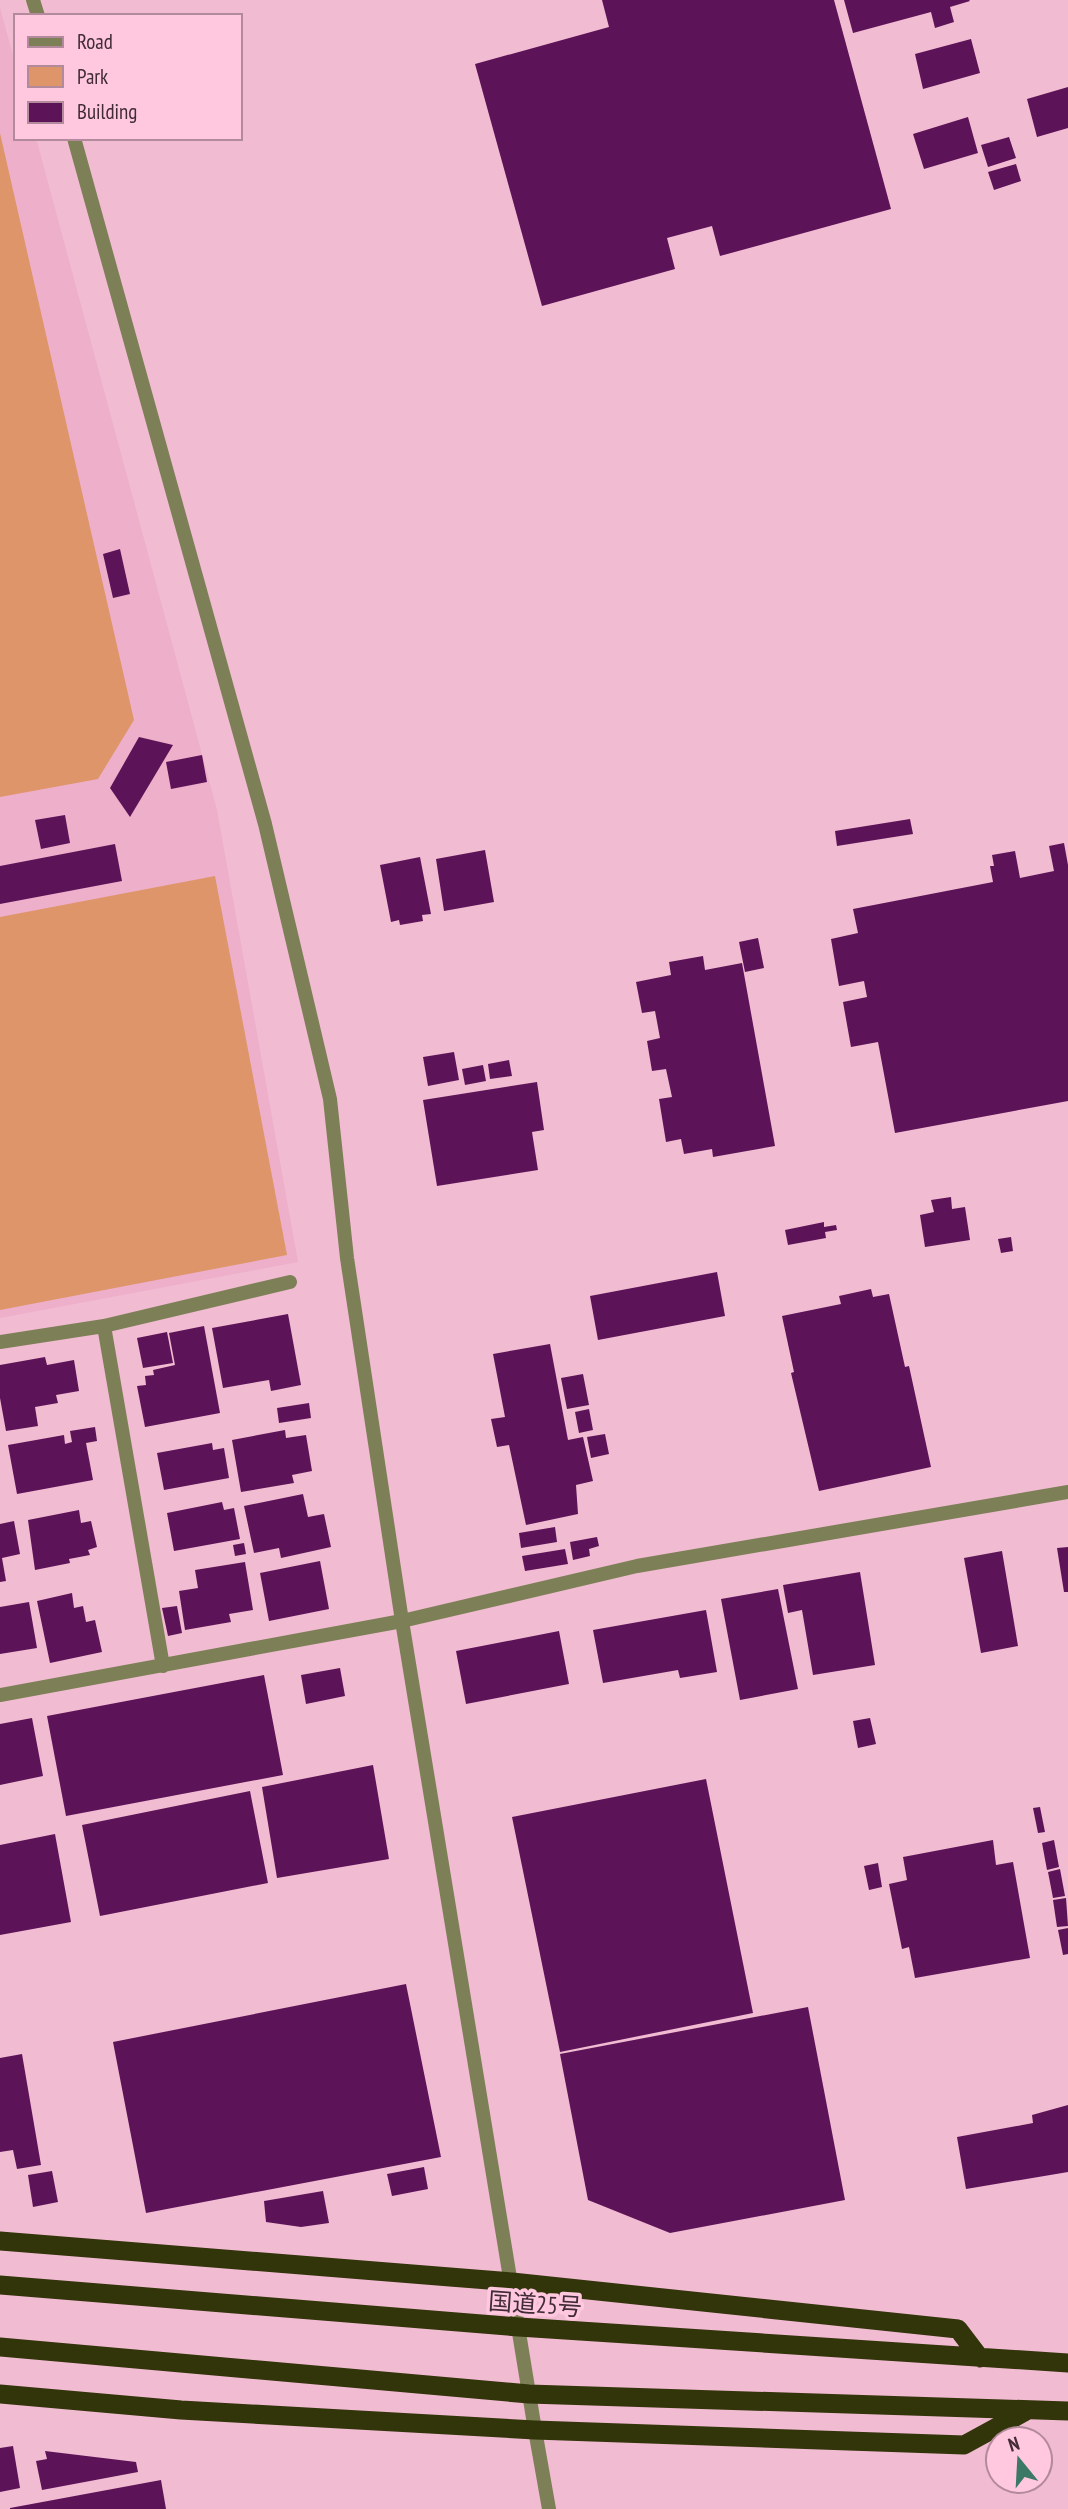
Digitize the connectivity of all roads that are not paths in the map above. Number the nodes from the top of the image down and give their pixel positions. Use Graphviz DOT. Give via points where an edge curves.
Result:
graph roads {
  1 [pos="75,140"];
  2 [pos="290,1282"];
  3 [pos="104,1326"];
  4 [pos="0,1342"];
  5 [pos="1068,1492"];
  6 [pos="402,1621"];
  7 [pos="163,1666"];
  8 [pos="0,1695"];
  9 [pos="0,2241"];
  10 [pos="512,2282"];
  11 [pos="0,2285"];
  12 [pos="519,2327"];
  13 [pos="0,2347"];
  14 [pos="979,2358"];
  15 [pos="1068,2363"];
  16 [pos="0,2394"];
  17 [pos="529,2394"];
  18 [pos="1029,2409"];
  19 [pos="1068,2410"];
  20 [pos="536,2430"];
  21 [pos="549,2509"];
  1 -- 6 [label="street" via="265,824 330,1099 347,1258"];
  2 -- 3 [label="street"];
  3 -- 4 [label="street"];
  3 -- 7 [label="street"];
  5 -- 6 [label="street" via="637,1566"];
  6 -- 7 [label="street"];
  6 -- 10 [label="street"];
  7 -- 8 [label="street"];
  9 -- 10 [label="highway"];
  10 -- 12 [label="street"];
  10 -- 14 [label="highway" via="958,2329"];
  11 -- 12 [label="highway, 国道25号"];
  12 -- 14 [label="highway, 国道25号"];
  12 -- 17 [label="street"];
  13 -- 17 [label="highway"];
  14 -- 15 [label="highway, 国道25号"];
  16 -- 20 [label="highway" via="181,2410"];
  17 -- 18 [label="highway"];
  17 -- 20 [label="street"];
  18 -- 19 [label="highway"];
  18 -- 20 [label="highway" via="964,2445"];
  20 -- 21 [label="street"];
}
